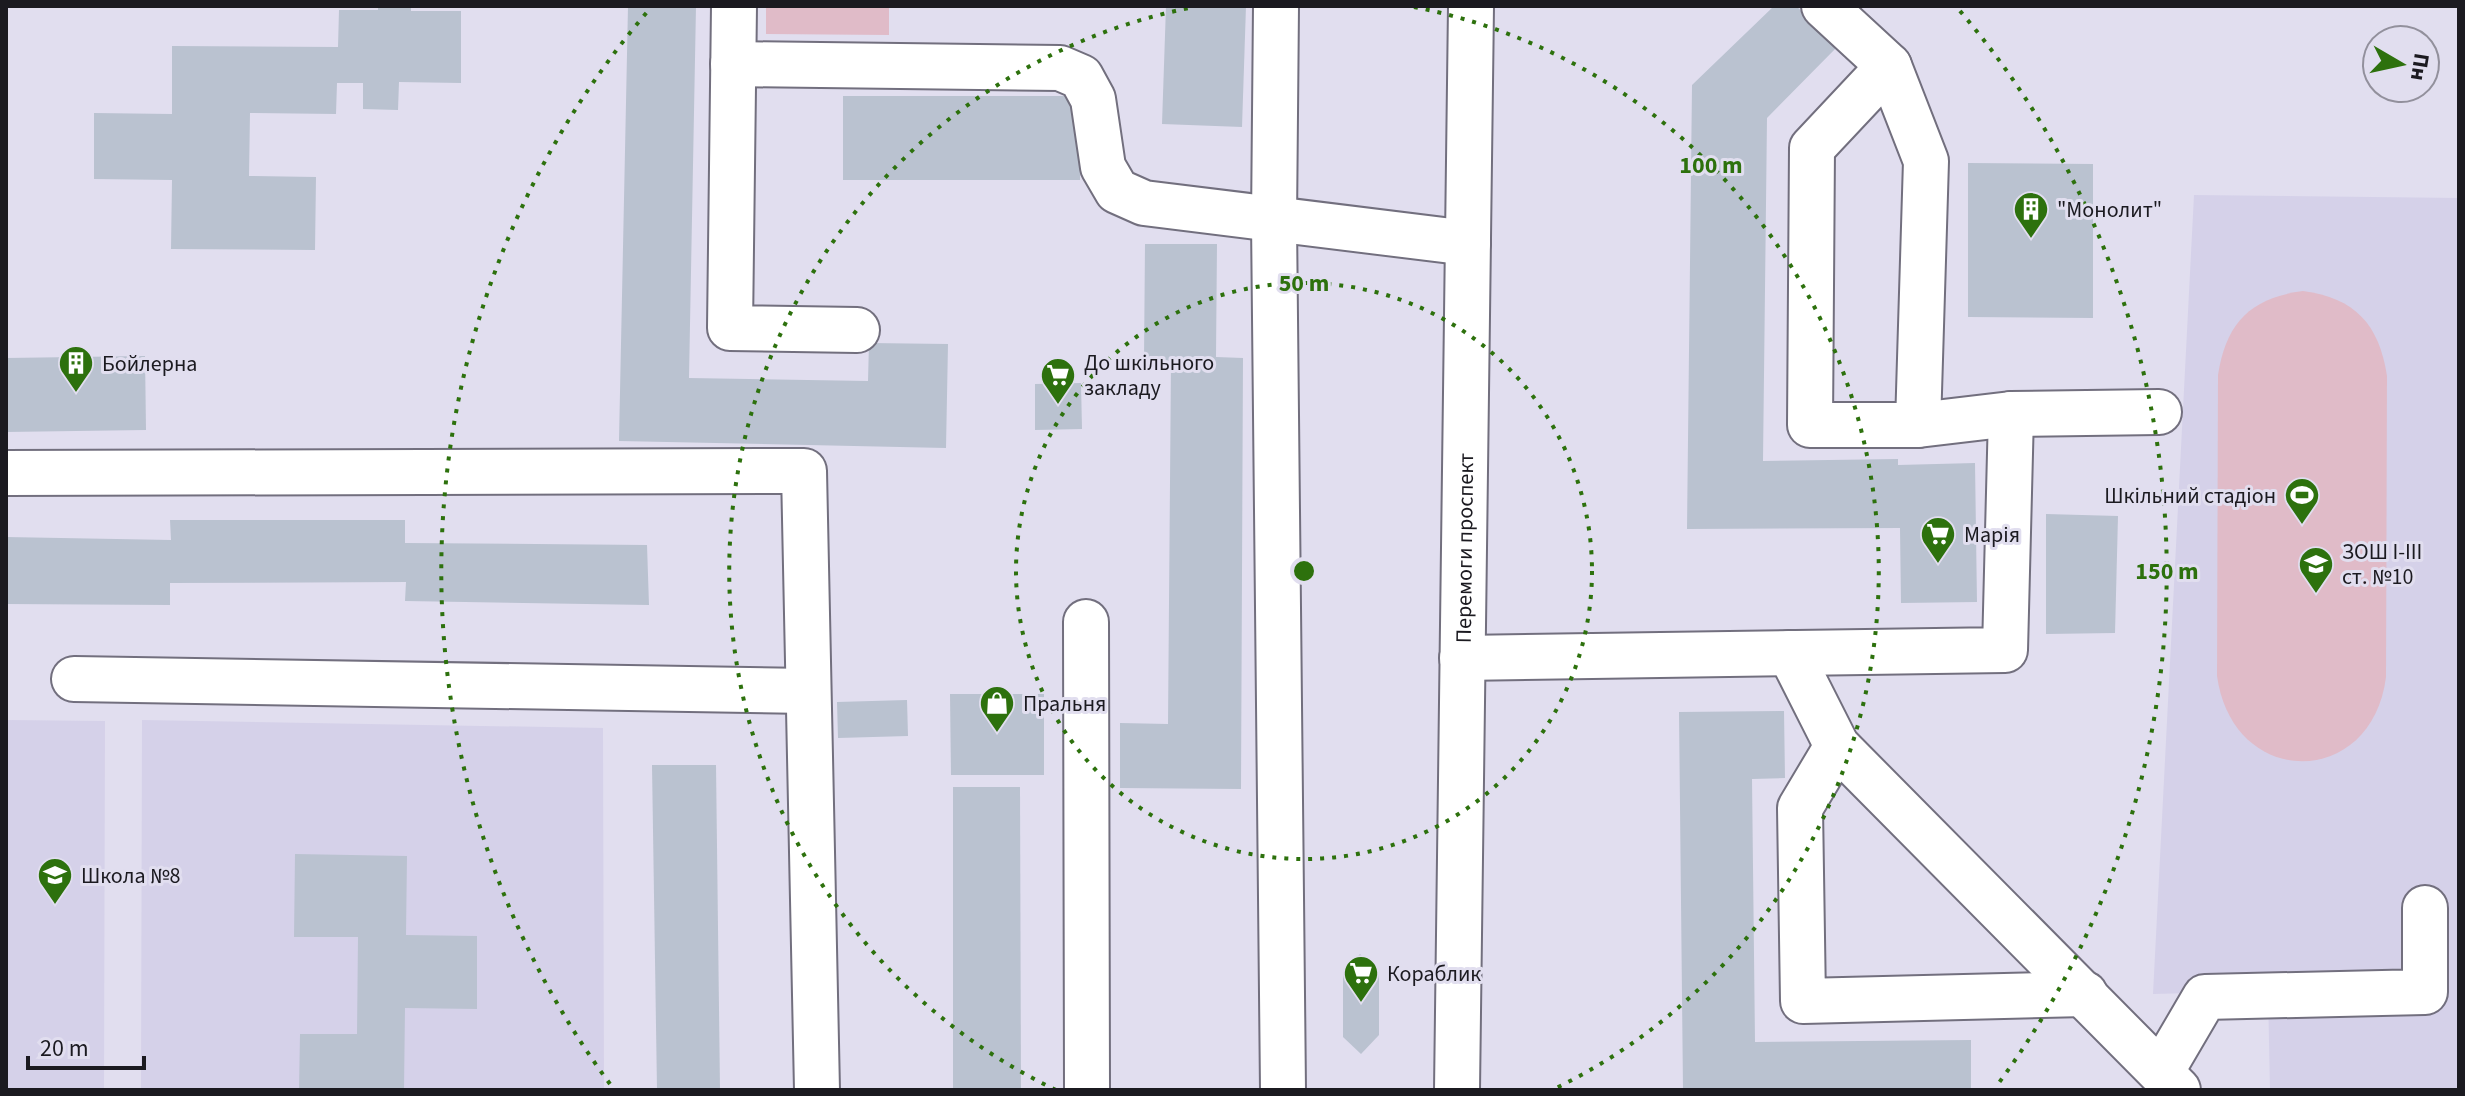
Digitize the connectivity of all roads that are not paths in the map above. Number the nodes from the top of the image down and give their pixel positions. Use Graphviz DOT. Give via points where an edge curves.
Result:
graph roads {
  1 [pos="734,6"];
  2 [pos="1276,6"];
  3 [pos="1471,6"];
  4 [pos="1824,6"];
  5 [pos="733,64"];
  6 [pos="1889,66"];
  7 [pos="1274,221"];
  8 [pos="1468,243"];
  9 [pos="857,330"];
  10 [pos="2159,412"];
  11 [pos="2011,414"];
  12 [pos="1918,425"];
  13 [pos="6,473"];
  14 [pos="1086,622"];
  15 [pos="1790,653"];
  16 [pos="1462,658"];
  17 [pos="74,679"];
  18 [pos="808,691"];
  19 [pos="1837,746"];
  20 [pos="2425,908"];
  21 [pos="2085,994"];
  22 [pos="2169,1081"];
  23 [pos="817,1090"];
  24 [pos="1087,1090"];
  25 [pos="1283,1090"];
  26 [pos="1457,1090"];
  1 -- 5 [label="street"];
  2 -- 7 [label="street"];
  3 -- 8 [label="street, Перемоги проспект"];
  4 -- 6 [label="street"];
  5 -- 7 [label="street" via="1060,68 1081,77 1093,99 1103,167 1117,191 1144,203"];
  5 -- 9 [label="street" via="730,328"];
  6 -- 12 [label="street" via="1926,161"];
  6 -- 12 [label="street" via="1812,148 1810,425"];
  7 -- 8 [label="street"];
  7 -- 25 [label="street"];
  8 -- 16 [label="street, Перемоги проспект"];
  10 -- 11 [label="street"];
  11 -- 12 [label="street"];
  11 -- 15 [label="street" via="2005,650"];
  13 -- 18 [label="street" via="804,471"];
  14 -- 24 [label="street"];
  15 -- 16 [label="street"];
  15 -- 19 [label="street"];
  16 -- 26 [label="street, Перемоги проспект"];
  17 -- 18 [label="street"];
  18 -- 23 [label="street"];
  19 -- 21 [label="street"];
  19 -- 21 [label="street" via="1800,808 1803,1001"];
  20 -- 22 [label="street" via="2425,992 2205,997"];
  21 -- 22 [label="street"];
}
